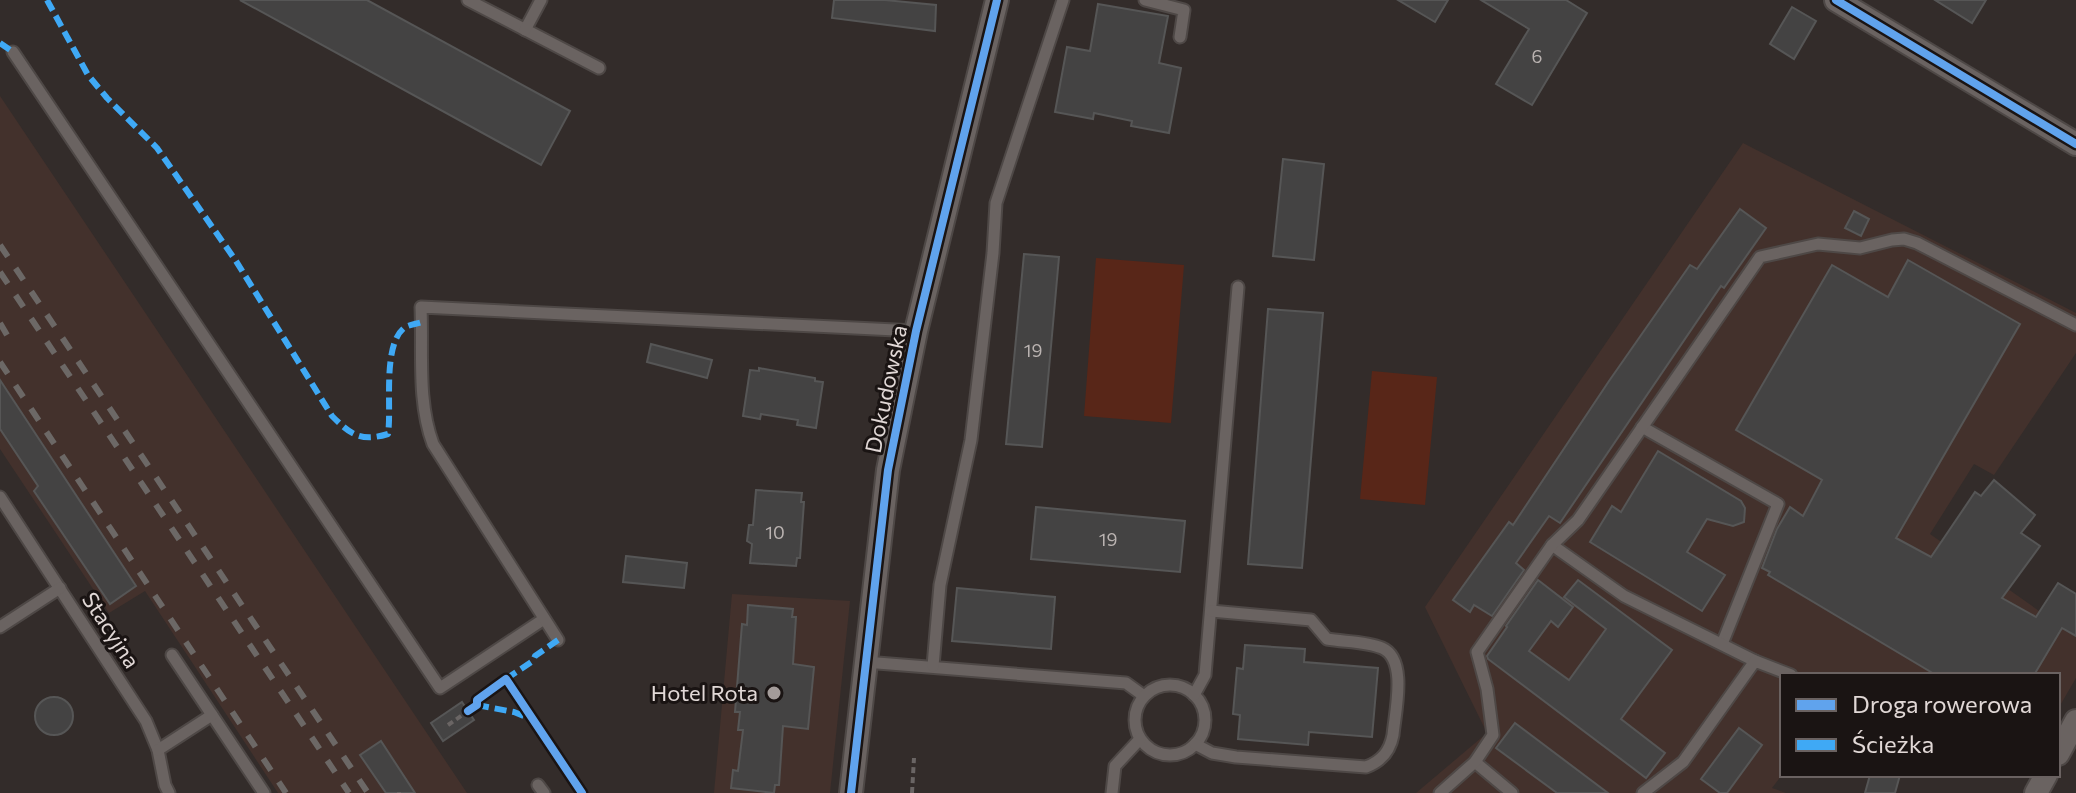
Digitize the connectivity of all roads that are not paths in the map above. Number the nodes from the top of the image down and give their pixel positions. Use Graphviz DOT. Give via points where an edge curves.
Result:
graph roads {
  1 [pos="468,0"];
  2 [pos="541,0"];
  3 [pos="997,0"];
  4 [pos="1063,0"];
  5 [pos="1145,0"];
  6 [pos="1836,0"];
  7 [pos="525,30"];
  8 [pos="1180,37"];
  9 [pos="13,52"];
  10 [pos="599,68"];
  11 [pos="2076,144"];
  12 [pos="1238,287"];
  13 [pos="2076,325"];
  14 [pos="916,331"];
  15 [pos="1642,427"];
  16 [pos="0,497"];
  17 [pos="1552,545"];
  18 [pos="60,588"];
  19 [pos="1211,611"];
  20 [pos="544,619"];
  21 [pos="0,627"];
  22 [pos="558,640"];
  23 [pos="1722,644"];
  24 [pos="172,655"];
  25 [pos="865,661"];
  26 [pos="1755,661"];
  27 [pos="933,666"];
  28 [pos="1786,673"];
  29 [pos="1194,695"];
  30 [pos="1144,696"];
  31 [pos="212,715"];
  32 [pos="2076,721"];
  33 [pos="1140,739"];
  34 [pos="1195,744"];
  35 [pos="158,750"];
  36 [pos="2060,750"];
  37 [pos="1475,762"];
  38 [pos="169,793"];
  39 [pos="264,793"];
  40 [pos="851,793"];
  41 [pos="1112,793"];
  42 [pos="1440,793"];
  43 [pos="1512,793"];
  44 [pos="1643,793"];
  1 -- 7 [label="lane"];
  2 -- 7 [label="lane"];
  3 -- 14 [label="street, Dokudowska"];
  4 -- 27 [label="lane" via="996,203 971,440 940,585"];
  5 -- 8 [label="lane" via="1184,10"];
  6 -- 11 [label="street"];
  7 -- 10 [label="lane"];
  9 -- 20 [label="lane" via="440,688"];
  12 -- 19 [label="lane"];
  13 -- 15 [label="lane" via="1904,239 1860,248 1803,246 1760,257"];
  14 -- 20 [label="lane" via="421,307 425,424"];
  14 -- 25 [label="street, Dokudowska" via="888,470"];
  15 -- 17 [label="lane" via="1578,520"];
  15 -- 23 [label="lane" via="1778,504"];
  16 -- 18 [label="lane, Stacyjna"];
  17 -- 23 [label="lane" via="1624,596"];
  17 -- 37 [label="lane" via="1477,652 1493,735"];
  18 -- 21 [label="lane"];
  18 -- 35 [label="lane, Stacyjna" via="146,721"];
  19 -- 29 [label="lane" via="1205,675"];
  19 -- 34 [label="lane" via="1311,620 1327,639 1387,650 1398,675 1393,735 1387,753 1366,767 1236,757"];
  20 -- 22 [label="lane"];
  23 -- 26 [label="lane"];
  24 -- 31 [label="lane"];
  25 -- 27 [label="lane"];
  25 -- 40 [label="street, Dokudowska"];
  26 -- 28 [label="lane"];
  26 -- 44 [label="lane" via="1683,762"];
  27 -- 30 [label="lane" via="1126,683"];
  29 -- 30 [label="lane" via="1173,685"];
  29 -- 34 [label="lane" via="1205,715"];
  30 -- 33 [label="lane" via="1136,709"];
  31 -- 35 [label="lane"];
  31 -- 39 [label="lane"];
  32 -- 36 [label="street"];
  33 -- 34 [label="lane" via="1167,755"];
  33 -- 41 [label="lane" via="1115,766"];
  35 -- 38 [label="lane, Stacyjna"];
  37 -- 42 [label="lane"];
  37 -- 43 [label="lane"];
}
